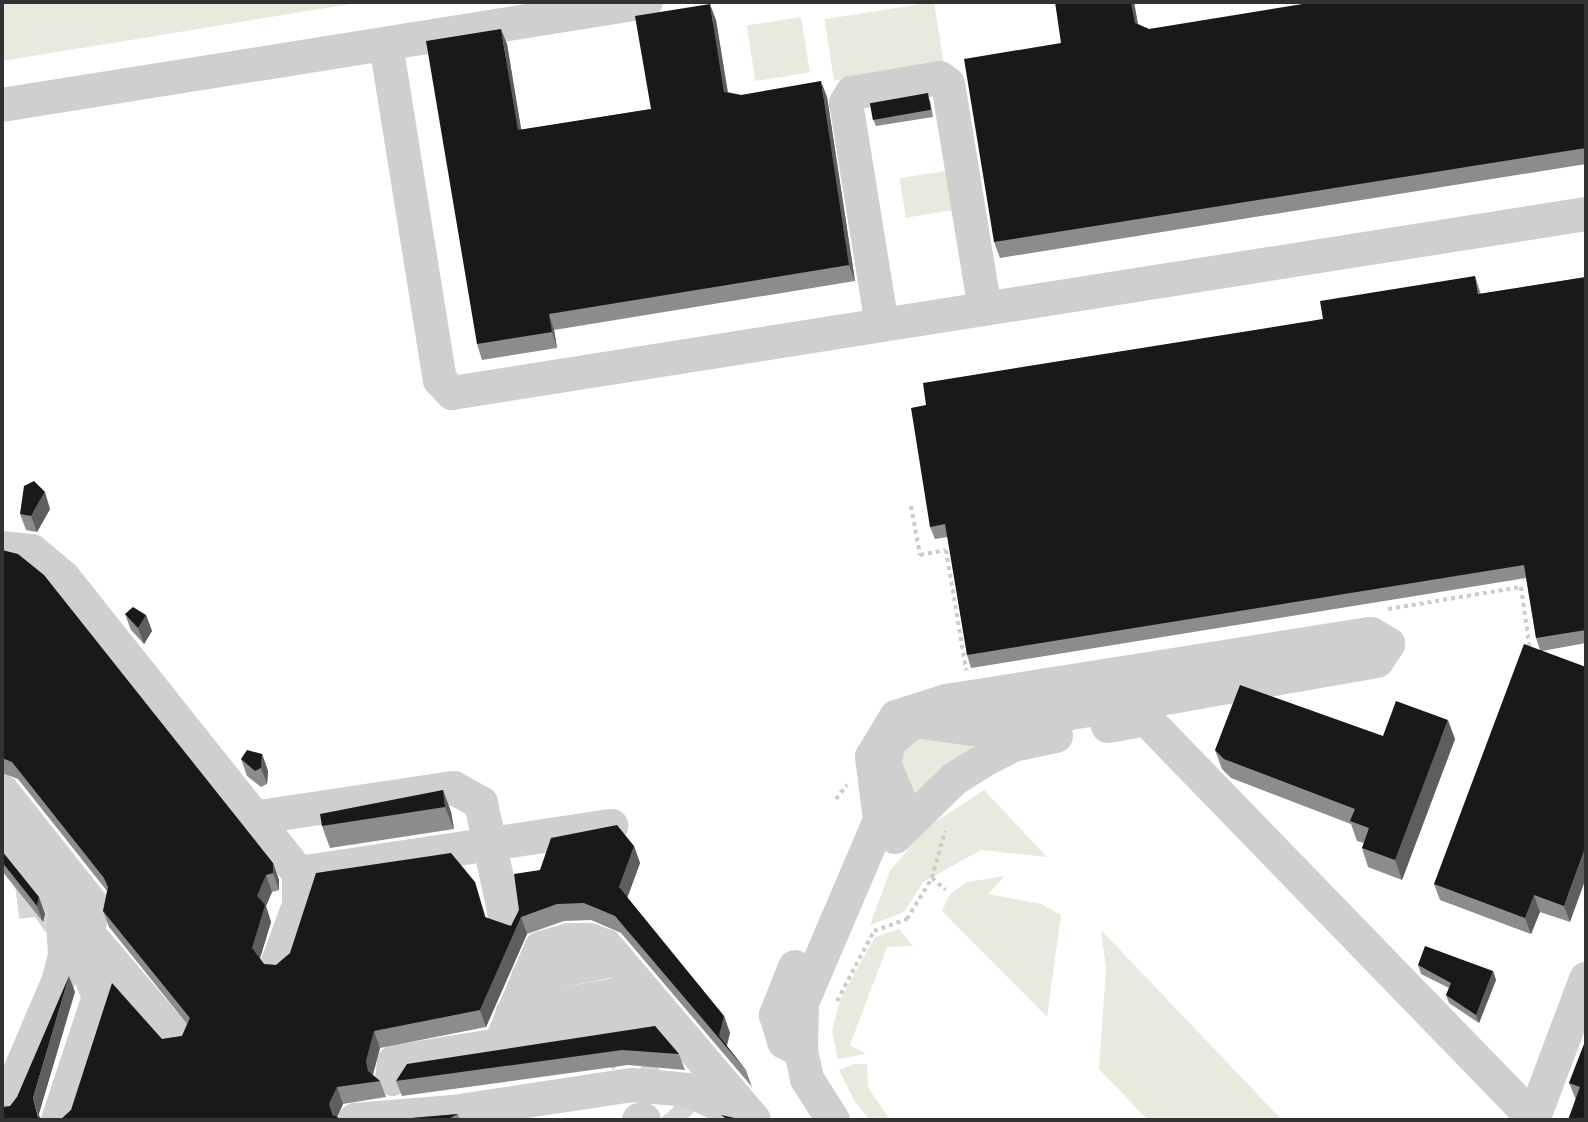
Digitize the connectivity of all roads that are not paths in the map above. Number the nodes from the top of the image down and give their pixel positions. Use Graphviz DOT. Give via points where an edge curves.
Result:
graph roads {
  1 [pos="646,2"];
  2 [pos="386,44"];
  3 [pos="2,105"];
  4 [pos="1586,214"];
  5 [pos="985,309"];
  6 [pos="882,325"];
  7 [pos="2,548"];
  8 [pos="1148,685"];
  9 [pos="2,791"];
  10 [pos="259,817"];
  11 [pos="908,821"];
  12 [pos="611,826"];
  13 [pos="2,832"];
  14 [pos="490,846"];
  15 [pos="299,873"];
  16 [pos="63,906"];
  17 [pos="506,921"];
  18 [pos="86,936"];
  19 [pos="278,962"];
  20 [pos="1586,979"];
  21 [pos="641,990"];
  22 [pos="665,1020"];
  23 [pos="506,1030"];
  24 [pos="176,1037"];
  25 [pos="5,1106"];
  26 [pos="382,1107"];
  27 [pos="50,1112"];
  28 [pos="445,1116"];
  29 [pos="747,1120"];
  30 [pos="754,1120"];
  31 [pos="833,1120"];
  32 [pos="850,1120"];
  33 [pos="1534,1120"];
  1 -- 2 [label="lane"];
  2 -- 3 [label="lane"];
  2 -- 6 [label="lane" via="440,380 452,393"];
  4 -- 5 [label="lane"];
  5 -- 6 [label="lane"];
  5 -- 6 [label="lane" via="948,84 940,78 852,93 846,103"];
  7 -- 10 [label="lane" via="32,551 64,578"];
  8 -- 8 [label="lane" via="1377,661 1388,644 1371,634"];
  8 -- 11 [label="lane" via="972,729 914,721 889,742 884,763"];
  8 -- 31 [label="lane" via="919,707 896,717 879,738 873,778 880,820 802,1003 801,1050 807,1079"];
  9 -- 18 [label="lane" via="94,907"];
  10 -- 14 [label="lane" via="454,788 481,803"];
  10 -- 15 [label="lane"];
  11 -- 32 [label="lane" via="879,857 824,982 816,1013 824,1073"];
  11 -- 33 [label="lane" via="986,759 1014,745 1146,719"];
  12 -- 14 [label="lane"];
  13 -- 16 [label="lane"];
  14 -- 15 [label="lane"];
  14 -- 17 [label="lane"];
  15 -- 19 [label="lane" via="299,905"];
  16 -- 18 [label="lane"];
  16 -- 25 [label="lane" via="65,956 58,982"];
  16 -- 27 [label="lane" via="99,997"];
  18 -- 24 [label="lane"];
  20 -- 33 [label="lane"];
  21 -- 22 [label="lane"];
  21 -- 23 [label="lane"];
  21 -- 23 [label="lane" via="606,946 590,940 550,943 541,948"];
  22 -- 23 [label="lane"];
  22 -- 30 [label="lane"];
  23 -- 26 [label="lane" via="394,1062"];
  26 -- 28 [label="lane"];
  28 -- 29 [label="lane" via="534,1097 662,1086 721,1103"];
}
